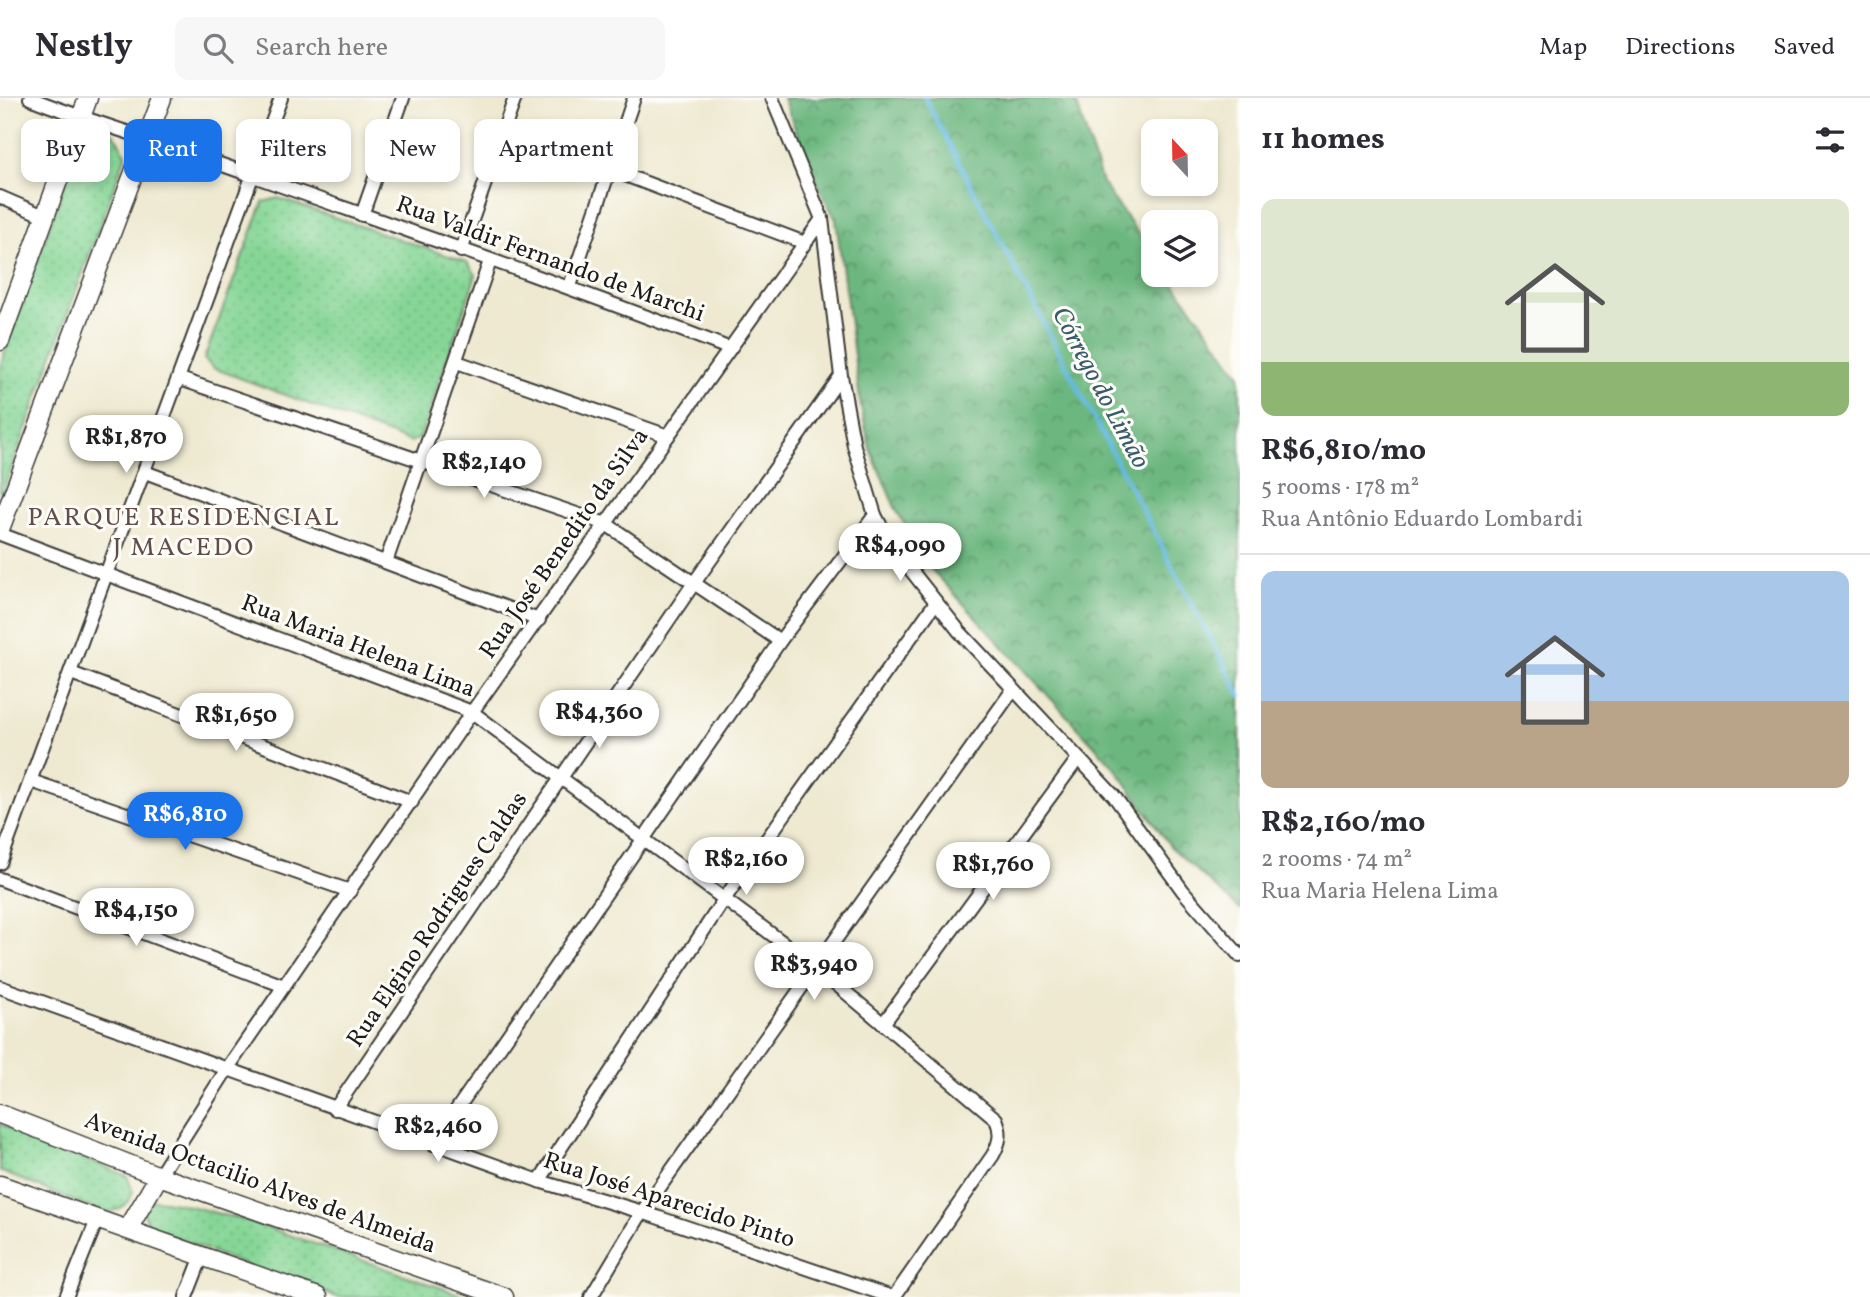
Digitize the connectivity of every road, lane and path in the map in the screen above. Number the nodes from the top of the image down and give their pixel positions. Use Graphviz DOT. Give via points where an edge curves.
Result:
graph roads {
  1 [pos="30,98"];
  2 [pos="88,98"];
  3 [pos="162,98"];
  4 [pos="281,98"];
  5 [pos="403,98"];
  6 [pos="515,98"];
  7 [pos="634,98"];
  8 [pos="772,98"];
  9 [pos="80,119"];
  10 [pos="154,119"];
  11 [pos="273,119"];
  12 [pos="627,119"];
  13 [pos="638,180"];
  14 [pos="57,182"];
  15 [pos="131,182"];
  16 [pos="250,182"];
  17 [pos="271,182"];
  18 [pos="605,182"];
  19 [pos="0,197"];
  20 [pos="362,215"];
  21 [pos="44,216"];
  22 [pos="822,219"];
  23 [pos="806,243"];
  24 [pos="461,251"];
  25 [pos="490,261"];
  26 [pos="570,286"];
  27 [pos="5,311"];
  28 [pos="0,341"];
  29 [pos="728,348"];
  30 [pos="457,362"];
  31 [pos="841,376"];
  32 [pos="180,379"];
  33 [pos="668,436"];
  34 [pos="422,461"];
  35 [pos="145,472"];
  36 [pos="875,515"];
  37 [pos="606,524"];
  38 [pos="0,531"];
  39 [pos="386,562"];
  40 [pos="108,573"];
  41 [pos="694,583"];
  42 [pos="936,601"];
  43 [pos="539,620"];
  44 [pos="780,641"];
  45 [pos="71,673"];
  46 [pos="1012,691"];
  47 [pos="472,712"];
  48 [pos="1077,760"];
  49 [pos="559,780"];
  50 [pos="31,781"];
  51 [pos="412,802"];
  52 [pos="644,839"];
  53 [pos="0,863"];
  54 [pos="0,879"];
  55 [pos="350,891"];
  56 [pos="725,898"];
  57 [pos="1240,956"];
  58 [pos="817,968"];
  59 [pos="284,986"];
  60 [pos="0,987"];
  61 [pos="883,1024"];
  62 [pos="227,1069"];
  63 [pos="335,1109"];
  64 [pos="0,1114"];
  65 [pos="433,1144"];
  66 [pos="159,1176"];
  67 [pos="539,1181"];
  68 [pos="1,1188"];
  69 [pos="642,1212"];
  70 [pos="97,1220"];
  71 [pos="128,1229"];
  72 [pos="202,1256"];
  73 [pos="309,1295"];
  74 [pos="66,1297"];
  75 [pos="186,1297"];
  76 [pos="504,1297"];
  77 [pos="591,1297"];
  78 [pos="893,1297"];
  1 -- 9 [label="street, Rua Valdir Fernando de Marchi"];
  2 -- 9 [label="main road"];
  3 -- 10 [label="main road"];
  4 -- 11 [label="street"];
  5 -- 20 [label="street"];
  6 -- 24 [label="street"];
  7 -- 12 [label="street"];
  8 -- 22 [label="street"];
  13 -- 23 [label="street"];
  14 -- 21 [label="main road"];
  15 -- 38 [label="main road"];
  16 -- 32 [label="street"];
  17 -- 20 [label="street, Rua Valdir Fernando de Marchi"];
  18 -- 26 [label="street"];
  19 -- 21 [label="street"];
  20 -- 24 [label="street, Rua Valdir Fernando de Marchi"];
  21 -- 27 [label="main road"];
  22 -- 23 [label="street, Rua José Benedito da Silva"];
  22 -- 31 [label="street"];
  23 -- 29 [label="street, Rua José Benedito da Silva"];
  24 -- 25 [label="street, Rua Valdir Fernando de Marchi"];
  25 -- 26 [label="street, Rua Valdir Fernando de Marchi"];
  25 -- 30 [label="street"];
  26 -- 29 [label="street, Rua Valdir Fernando de Marchi"];
  27 -- 28 [label="main road"];
  29 -- 33 [label="street, Rua José Benedito da Silva"];
  30 -- 33 [label="street"];
  30 -- 34 [label="street"];
  31 -- 36 [label="street" via="854,446"];
  31 -- 41 [label="street, Rua Elgino Rodrigues Caldas"];
  32 -- 34 [label="street"];
  32 -- 35 [label="street"];
  33 -- 37 [label="street, Rua José Benedito da Silva"];
  34 -- 37 [label="street"];
  34 -- 39 [label="street"];
  35 -- 39 [label="street"];
  35 -- 40 [label="street"];
  36 -- 42 [label="street" via="891,545"];
  36 -- 44 [label="street"];
  37 -- 41 [label="street"];
  37 -- 43 [label="street, Rua José Benedito da Silva"];
  38 -- 40 [label="street, Rua Maria Helena Lima"];
  39 -- 43 [label="street"];
  40 -- 45 [label="street"];
  40 -- 47 [label="street, Rua Maria Helena Lima"];
  41 -- 44 [label="street"];
  41 -- 49 [label="street, Rua Elgino Rodrigues Caldas"];
  42 -- 46 [label="street"];
  42 -- 56 [label="street"];
  43 -- 47 [label="street, Rua José Benedito da Silva"];
  44 -- 52 [label="street"];
  45 -- 50 [label="street"];
  45 -- 51 [label="street"];
  46 -- 48 [label="street"];
  46 -- 58 [label="street"];
  47 -- 49 [label="street, Rua Maria Helena Lima"];
  47 -- 51 [label="street, Rua José Benedito da Silva"];
  48 -- 57 [label="street" via="1114,796 1183,891"];
  48 -- 61 [label="street"];
  49 -- 52 [label="street, Rua Maria Helena Lima"];
  49 -- 63 [label="street, Rua Elgino Rodrigues Caldas"];
  50 -- 53 [label="street"];
  50 -- 55 [label="street"];
  51 -- 55 [label="street, Rua José Benedito da Silva"];
  52 -- 56 [label="street, Rua Maria Helena Lima"];
  52 -- 65 [label="street"];
  54 -- 59 [label="street"];
  55 -- 59 [label="street, Rua José Benedito da Silva"];
  56 -- 58 [label="street, Rua Maria Helena Lima"];
  56 -- 67 [label="street"];
  58 -- 61 [label="street, Rua Maria Helena Lima"];
  58 -- 69 [label="street"];
  59 -- 62 [label="street, Rua José Benedito da Silva"];
  60 -- 62 [label="street, Rua José Aparecido Pinto"];
  61 -- 78 [label="street, Rua Maria Helena Lima" via="996,1119 1000,1129 993,1155"];
  62 -- 63 [label="street, Rua José Aparecido Pinto"];
  62 -- 66 [label="street, Rua José Benedito da Silva"];
  63 -- 65 [label="street, Rua José Aparecido Pinto"];
  64 -- 66 [label="main road, Avenida Octacilio Alves de Almeida"];
  65 -- 67 [label="street, Rua José Aparecido Pinto"];
  66 -- 71 [label="main road"];
  66 -- 76 [label="main road, Avenida Octacilio Alves de Almeida"];
  67 -- 69 [label="street, Rua José Aparecido Pinto"];
  68 -- 70 [label="main road"];
  69 -- 77 [label="street"];
  69 -- 78 [label="street, Rua José Aparecido Pinto"];
  70 -- 71 [label="main road"];
  70 -- 74 [label="street"];
  71 -- 72 [label="main road"];
  72 -- 73 [label="main road"];
  72 -- 75 [label="street"];
}
